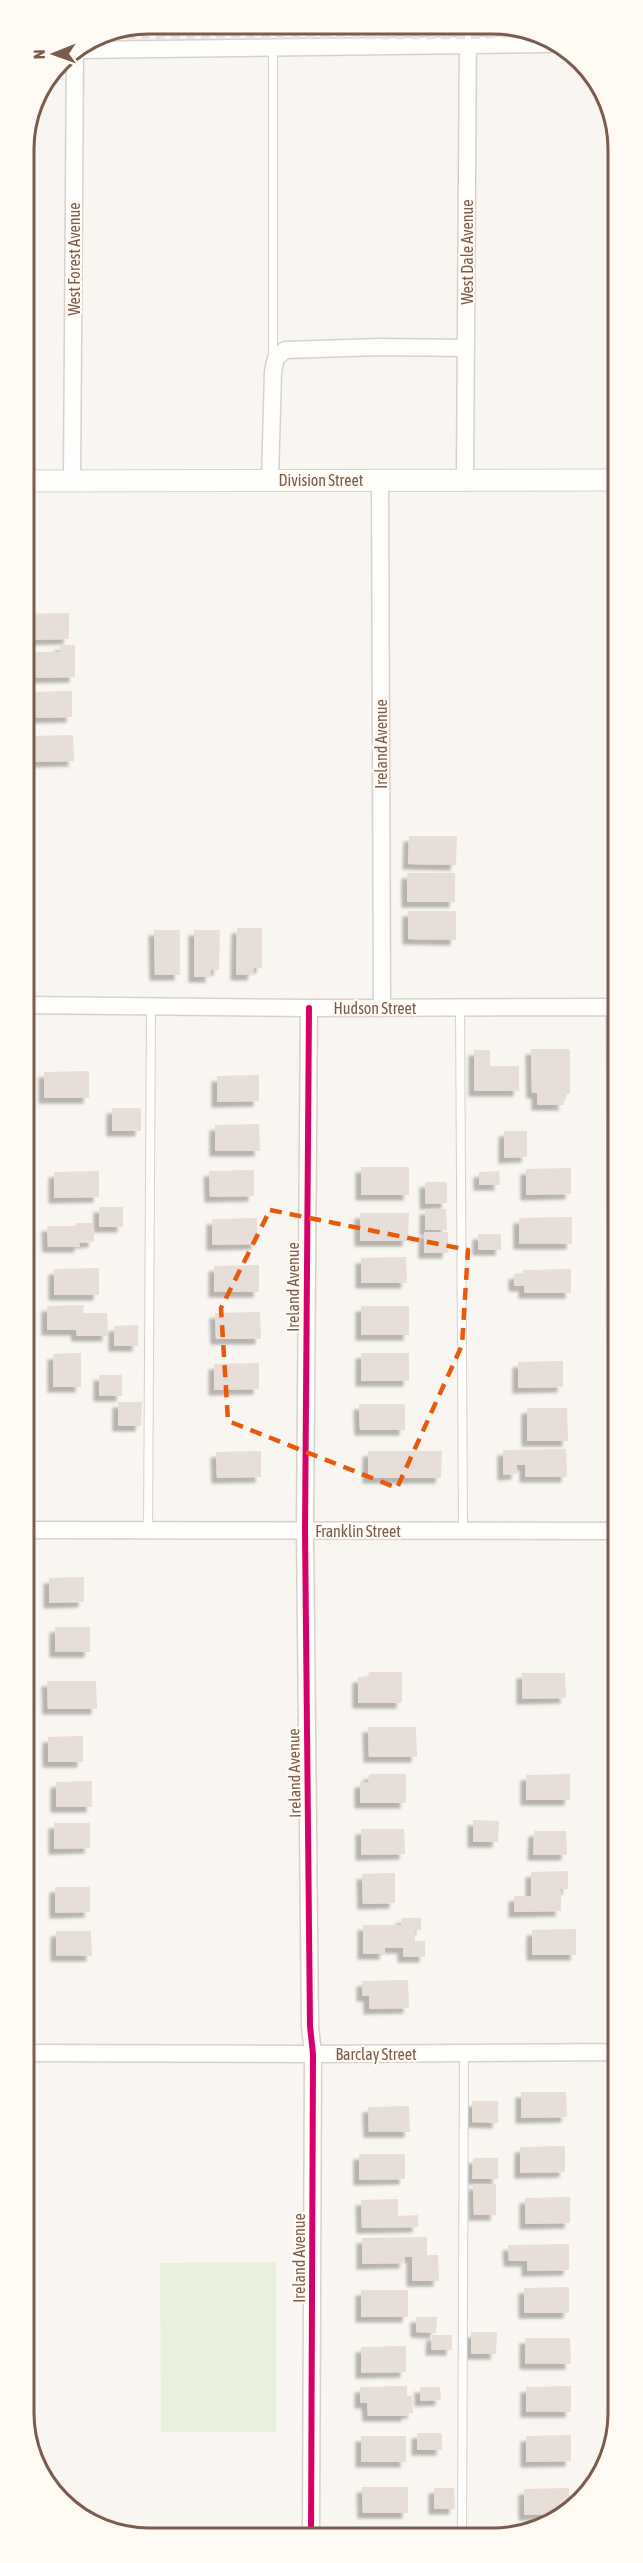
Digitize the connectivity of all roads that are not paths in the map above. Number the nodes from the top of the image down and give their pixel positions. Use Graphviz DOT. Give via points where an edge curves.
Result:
graph roads {
  1 [pos="468,34"];
  2 [pos="468,44"];
  3 [pos="540,44"];
  4 [pos="273,47"];
  5 [pos="91,51"];
  6 [pos="76,84"];
  7 [pos="466,348"];
  8 [pos="273,372"];
  9 [pos="72,474"];
  10 [pos="35,479"];
  11 [pos="465,479"];
  12 [pos="270,480"];
  13 [pos="380,480"];
  14 [pos="608,480"];
  15 [pos="35,1005"];
  16 [pos="151,1006"];
  17 [pos="608,1007"];
  18 [pos="309,1008"];
  19 [pos="382,1008"];
  20 [pos="460,1008"];
  21 [pos="34,1530"];
  22 [pos="148,1530"];
  23 [pos="305,1530"];
  24 [pos="463,1531"];
  25 [pos="608,1531"];
  26 [pos="608,2052"];
  27 [pos="34,2053"];
  28 [pos="464,2053"];
  29 [pos="313,2054"];
  30 [pos="311,2528"];
  31 [pos="462,2528"];
  1 -- 2 [label="street, West Dale Avenue"];
  2 -- 3 [label="street"];
  2 -- 4 [label="street"];
  2 -- 7 [label="street, West Dale Avenue"];
  4 -- 5 [label="street"];
  4 -- 8 [label="lane"];
  6 -- 9 [label="street, West Forest Avenue"];
  7 -- 8 [label="street" via="285,350 276,358"];
  7 -- 11 [label="street, West Dale Avenue"];
  8 -- 12 [label="street"];
  9 -- 10 [label="street, Division Street"];
  9 -- 12 [label="street, Division Street"];
  11 -- 13 [label="street, Division Street"];
  11 -- 14 [label="street, Division Street"];
  12 -- 13 [label="street, Division Street"];
  13 -- 19 [label="street, Ireland Avenue"];
  15 -- 16 [label="street, Hudson Street"];
  16 -- 18 [label="street, Hudson Street"];
  16 -- 22 [label="lane"];
  17 -- 20 [label="street, Hudson Street"];
  18 -- 19 [label="street, Hudson Street"];
  18 -- 23 [label="street, Ireland Avenue"];
  19 -- 20 [label="street, Hudson Street"];
  20 -- 24 [label="lane"];
  21 -- 22 [label="street, Franklin Street"];
  22 -- 23 [label="street, Franklin Street"];
  23 -- 24 [label="street, Franklin Street"];
  23 -- 29 [label="street, Ireland Avenue"];
  24 -- 25 [label="street, Franklin Street"];
  26 -- 28 [label="street, Barclay Street"];
  27 -- 29 [label="street, Barclay Street"];
  28 -- 29 [label="street, Barclay Street"];
  28 -- 31 [label="lane"];
  29 -- 30 [label="street, Ireland Avenue"];
}
